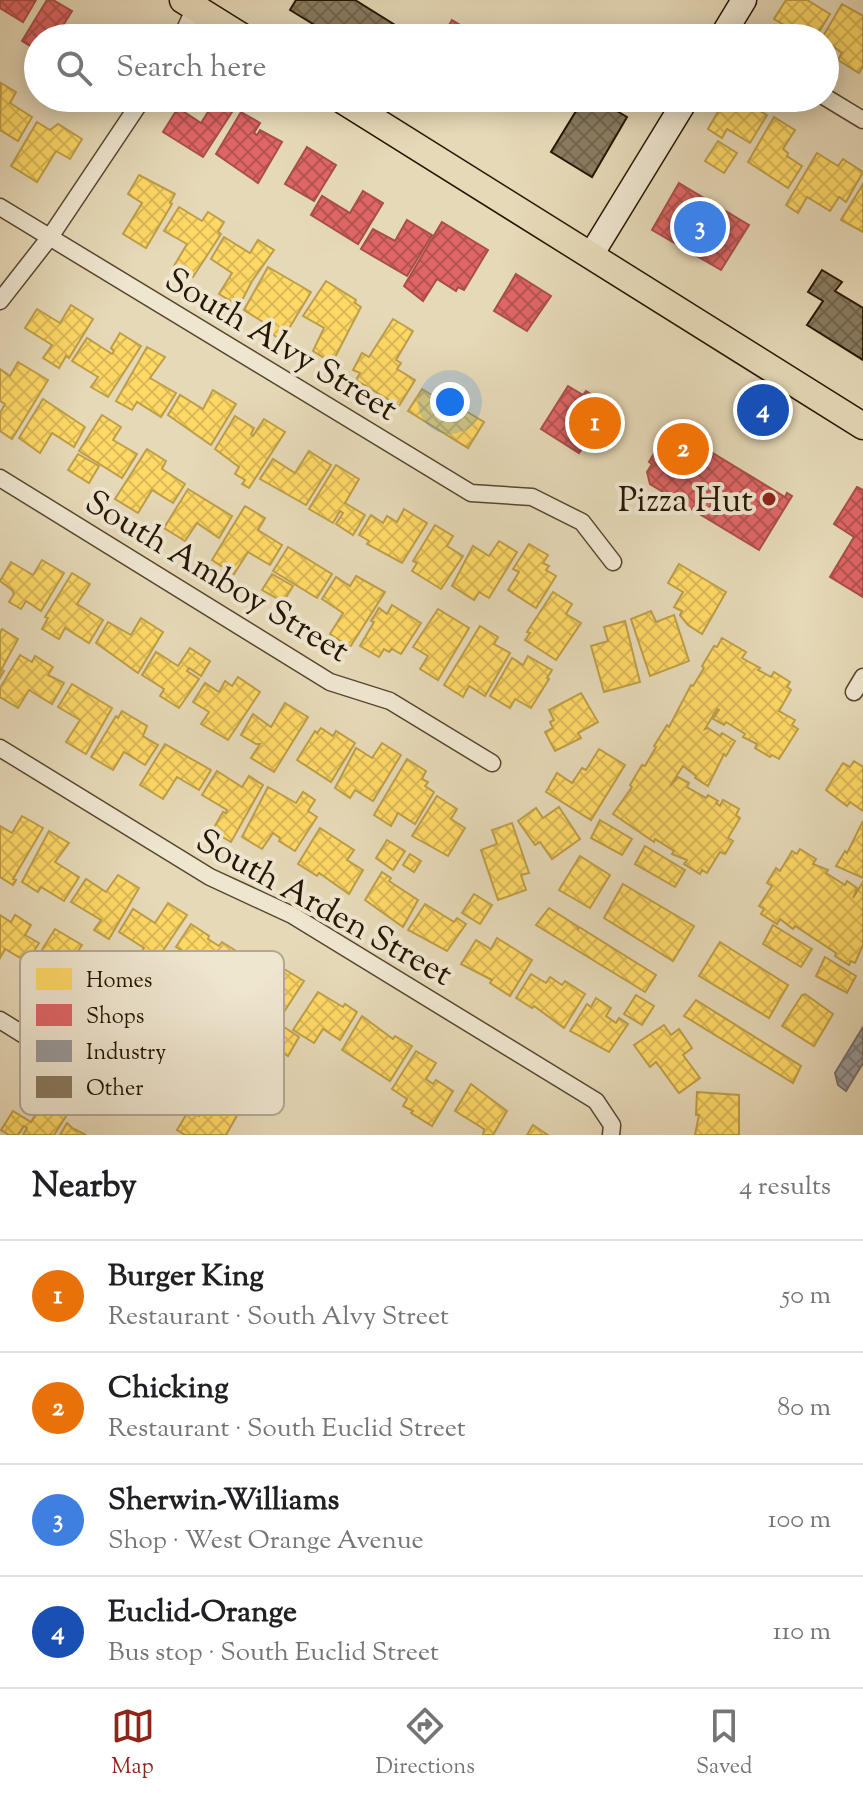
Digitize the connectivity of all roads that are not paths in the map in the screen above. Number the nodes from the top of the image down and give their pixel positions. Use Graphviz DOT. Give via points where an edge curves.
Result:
graph roads {
  1 [pos="744,0"];
  2 [pos="189,4"];
  3 [pos="184,24"];
  4 [pos="221,24"];
  5 [pos="731,24"];
  6 [pos="839,105"];
  7 [pos="134,112"];
  8 [pos="361,112"];
  9 [pos="678,112"];
  10 [pos="863,120"];
  11 [pos="0,207"];
  12 [pos="50,237"];
  13 [pos="591,255"];
  14 [pos="0,301"];
  15 [pos="863,426"];
  16 [pos="0,478"];
  17 [pos="613,562"];
  18 [pos="863,677"];
  19 [pos="854,692"];
  20 [pos="0,748"];
  21 [pos="492,763"];
  22 [pos="0,1020"];
  23 [pos="20,1032"];
  24 [pos="611,1130"];
  1 -- 5 [label="street"];
  2 -- 3 [label="street"];
  2 -- 4 [label="main road"];
  6 -- 10 [label="street"];
  7 -- 12 [label="street"];
  8 -- 13 [label="main road"];
  9 -- 13 [label="street"];
  11 -- 12 [label="street, South Alvy Street"];
  12 -- 14 [label="street"];
  12 -- 17 [label="street, South Alvy Street" via="471,493 532,497 582,522"];
  13 -- 15 [label="main road"];
  16 -- 21 [label="street, South Amboy Street" via="330,682 390,701"];
  18 -- 19 [label="street"];
  20 -- 24 [label="street, South Arden Street" via="210,877 292,915 583,1092 596,1101"];
  22 -- 23 [label="street"];
}
